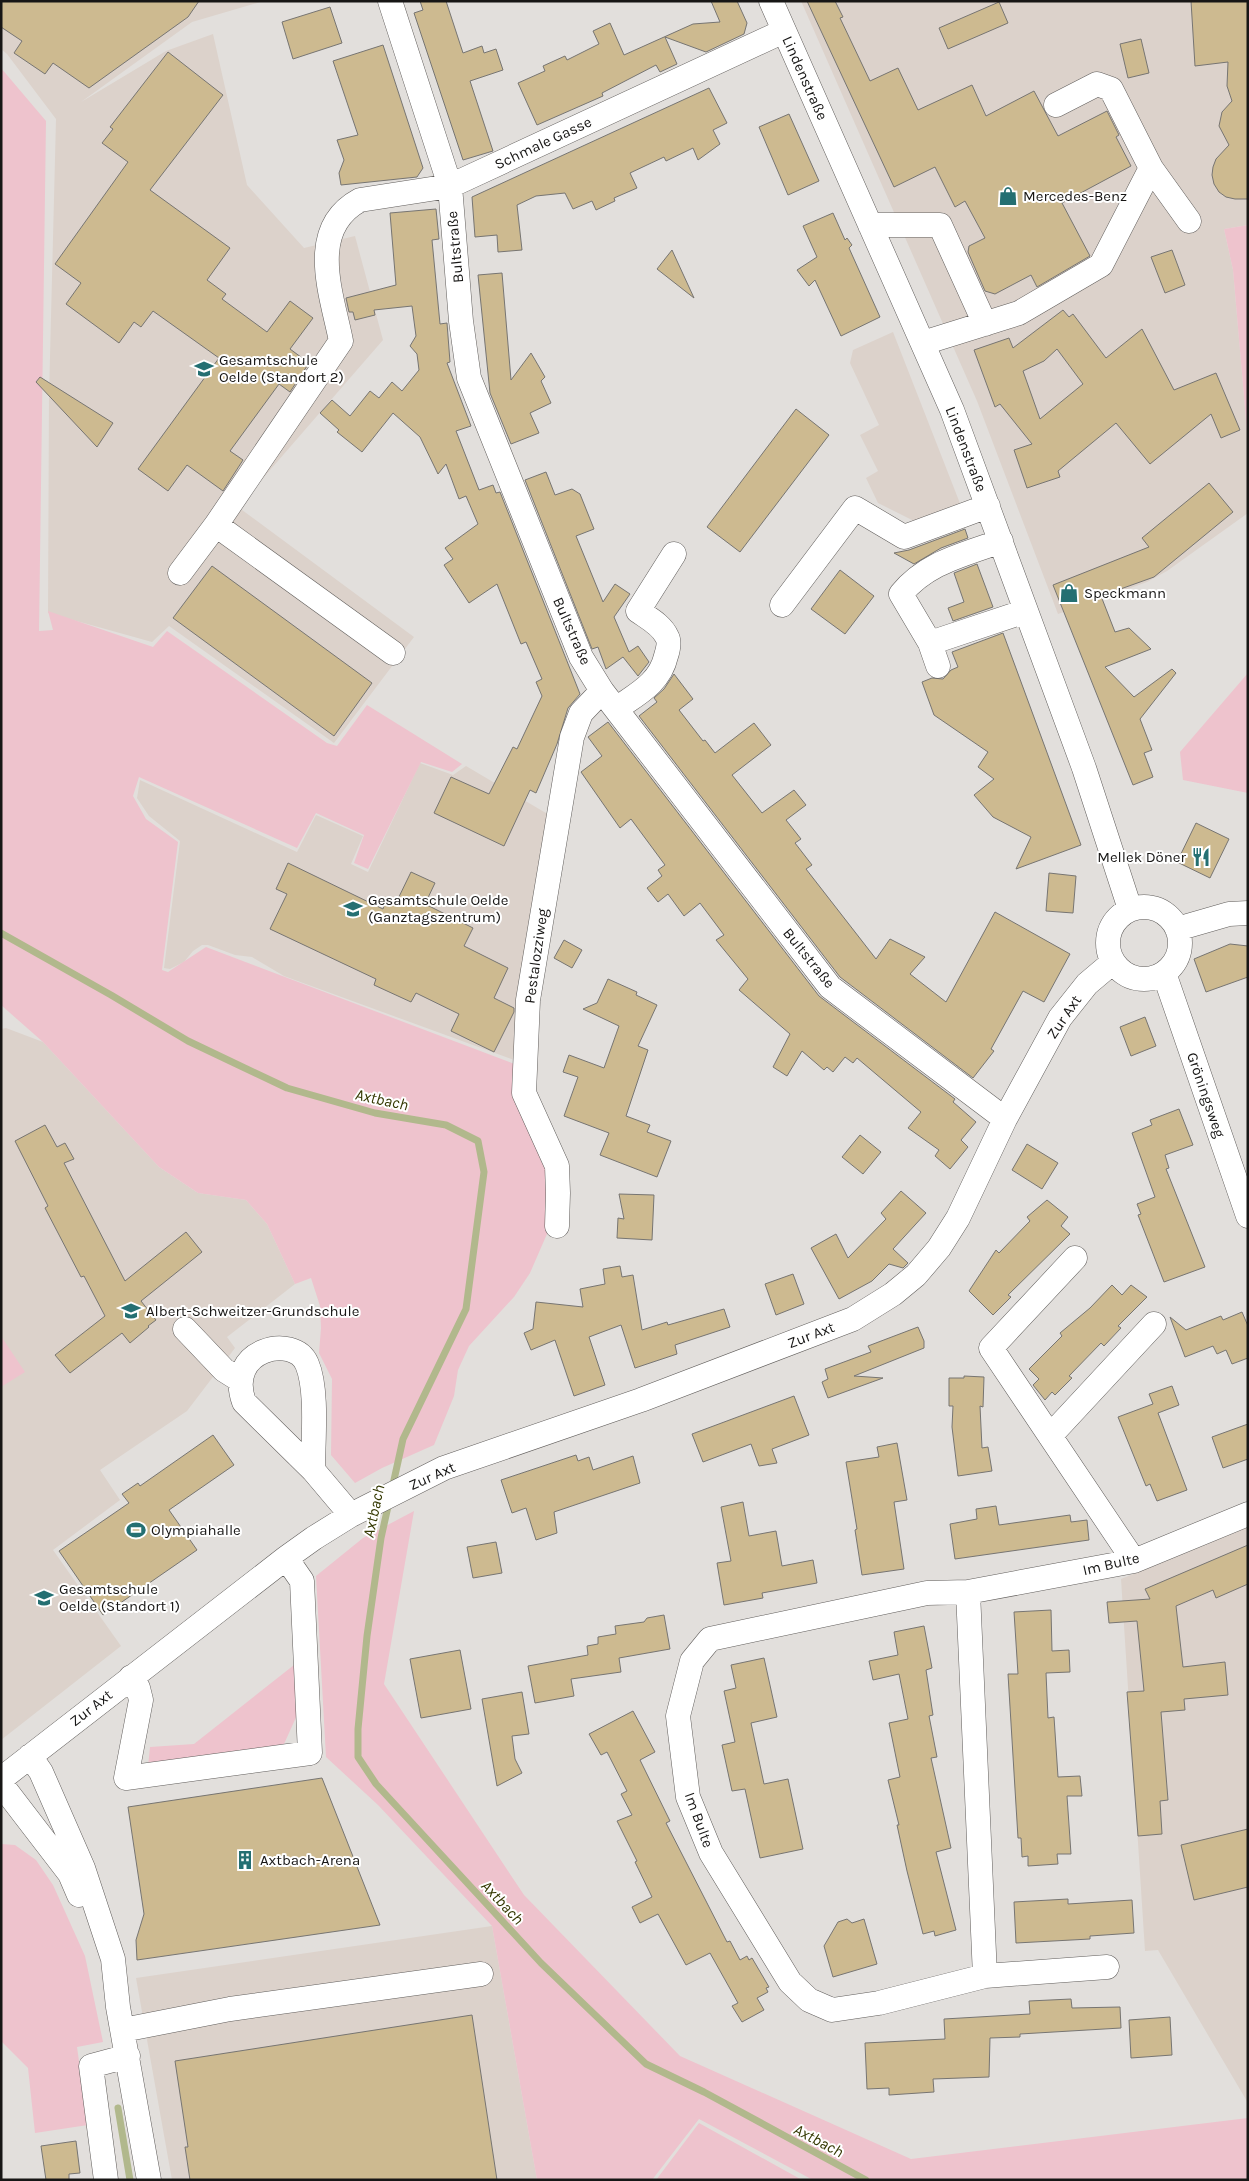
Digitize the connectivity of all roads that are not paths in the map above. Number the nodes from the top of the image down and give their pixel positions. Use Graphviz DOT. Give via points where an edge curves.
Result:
graph roads {
  1 [pos="390,1"];
  2 [pos="771,1"];
  3 [pos="784,31"];
  4 [pos="1056,105"];
  5 [pos="1151,168"];
  6 [pos="450,186"];
  7 [pos="1189,221"];
  8 [pos="870,225"];
  9 [pos="984,324"];
  10 [pos="922,343"];
  11 [pos="988,506"];
  12 [pos="216,526"];
  13 [pos="1001,541"];
  14 [pos="674,554"];
  15 [pos="180,573"];
  16 [pos="782,605"];
  17 [pos="1026,612"];
  18 [pos="930,643"];
  19 [pos="393,653"];
  20 [pos="938,666"];
  21 [pos="602,691"];
  22 [pos="616,709"];
  23 [pos="1130,909"];
  24 [pos="1248,912"];
  25 [pos="1177,928"];
  26 [pos="1112,962"];
  27 [pos="1164,973"];
  28 [pos="1005,1119"];
  29 [pos="1248,1216"];
  30 [pos="557,1226"];
  31 [pos="1075,1258"];
  32 [pos="1154,1324"];
  33 [pos="185,1329"];
  34 [pos="240,1380"];
  35 [pos="1050,1436"];
  36 [pos="313,1470"];
  37 [pos="1248,1514"];
  38 [pos="352,1515"];
  39 [pos="286,1558"];
  40 [pos="1134,1561"];
  41 [pos="968,1592"];
  42 [pos="131,1677"];
  43 [pos="30,1756"];
  44 [pos="1,1779"];
  45 [pos="1,1784"];
  46 [pos="1106,1966"];
  47 [pos="481,1974"];
  48 [pos="985,1976"];
  49 [pos="121,2018"];
  50 [pos="128,2056"];
  51 [pos="106,2180"];
  52 [pos="150,2180"];
  1 -- 6 [label="street, Bultstraße"];
  2 -- 3 [label="street, Lindenstraße"];
  3 -- 6 [label="street, Schmale Gasse"];
  3 -- 8 [label="street, Lindenstraße"];
  4 -- 5 [label="street" via="1097,84 1111,89"];
  5 -- 7 [label="street"];
  5 -- 9 [label="street" via="1101,265 1019,313"];
  6 -- 12 [label="street, Schmale Gasse" via="360,200 348,206 329,235 325,259 341,341"];
  6 -- 21 [label="street, Bultstraße" via="469,378 582,657"];
  8 -- 9 [label="street" via="940,225"];
  8 -- 10 [label="street, Lindenstraße"];
  9 -- 10 [label="street"];
  10 -- 11 [label="street, Lindenstraße" via="952,410"];
  11 -- 13 [label="street, Lindenstraße"];
  11 -- 16 [label="street" via="904,537 855,508"];
  12 -- 15 [label="street"];
  12 -- 19 [label="street"];
  13 -- 17 [label="street, Lindenstraße"];
  13 -- 18 [label="street" via="931,567 912,581 902,594"];
  14 -- 22 [label="street" via="638,611 660,626 668,638 664,666 654,682"];
  17 -- 18 [label="street"];
  17 -- 23 [label="street, Lindenstraße" via="1084,768"];
  18 -- 20 [label="street"];
  21 -- 22 [label="street, Bultstraße"];
  21 -- 30 [label="street, Pestalozziweg" via="581,713 572,737 528,1000 524,1093 557,1166"];
  22 -- 28 [label="street, Bultstraße" via="830,987"];
  23 -- 25 [label="street" via="1144,906 1158,909"];
  23 -- 26 [label="street" via="1112,926 1108,938"];
  24 -- 25 [label="street"];
  25 -- 27 [label="street" via="1180,945 1176,961"];
  26 -- 27 [label="street" via="1127,975 1146,980"];
  26 -- 28 [label="street, Zur Axt" via="1087,984 1060,1018"];
  27 -- 29 [label="street, Gröningsweg"];
  28 -- 38 [label="street, Zur Axt" via="958,1218 939,1248 916,1275 893,1294 853,1319 641,1400 444,1468"];
  31 -- 35 [label="street" via="991,1348"];
  32 -- 35 [label="street"];
  33 -- 34 [label="street" via="224,1370"];
  34 -- 36 [label="street" via="244,1402"];
  34 -- 36 [label="street" via="252,1358 264,1350 279,1348 293,1351 306,1361 312,1380"];
  35 -- 40 [label="street"];
  36 -- 38 [label="street"];
  37 -- 40 [label="street, Im Bulte"];
  38 -- 39 [label="street, Zur Axt"];
  39 -- 42 [label="street, Zur Axt"];
  39 -- 42 [label="street" via="302,1581 310,1753 126,1778 141,1700"];
  40 -- 41 [label="street, Im Bulte"];
  41 -- 48 [label="street"];
  41 -- 48 [label="street, Im Bulte" via="927,1593 710,1639 692,1661 678,1716 688,1797 711,1852 790,1982 808,2000 832,2010 879,2003"];
  42 -- 43 [label="street, Zur Axt"];
  43 -- 44 [label="street, Zur Axt"];
  43 -- 49 [label="street" via="41,1772 94,1899 113,1959"];
  45 -- 49 [label="street" via="70,1874 89,1920"];
  46 -- 48 [label="street, Im Bulte"];
  47 -- 49 [label="street" via="230,2009"];
  49 -- 50 [label="street"];
  50 -- 51 [label="street" via="91,2066"];
  50 -- 52 [label="street"];
}
